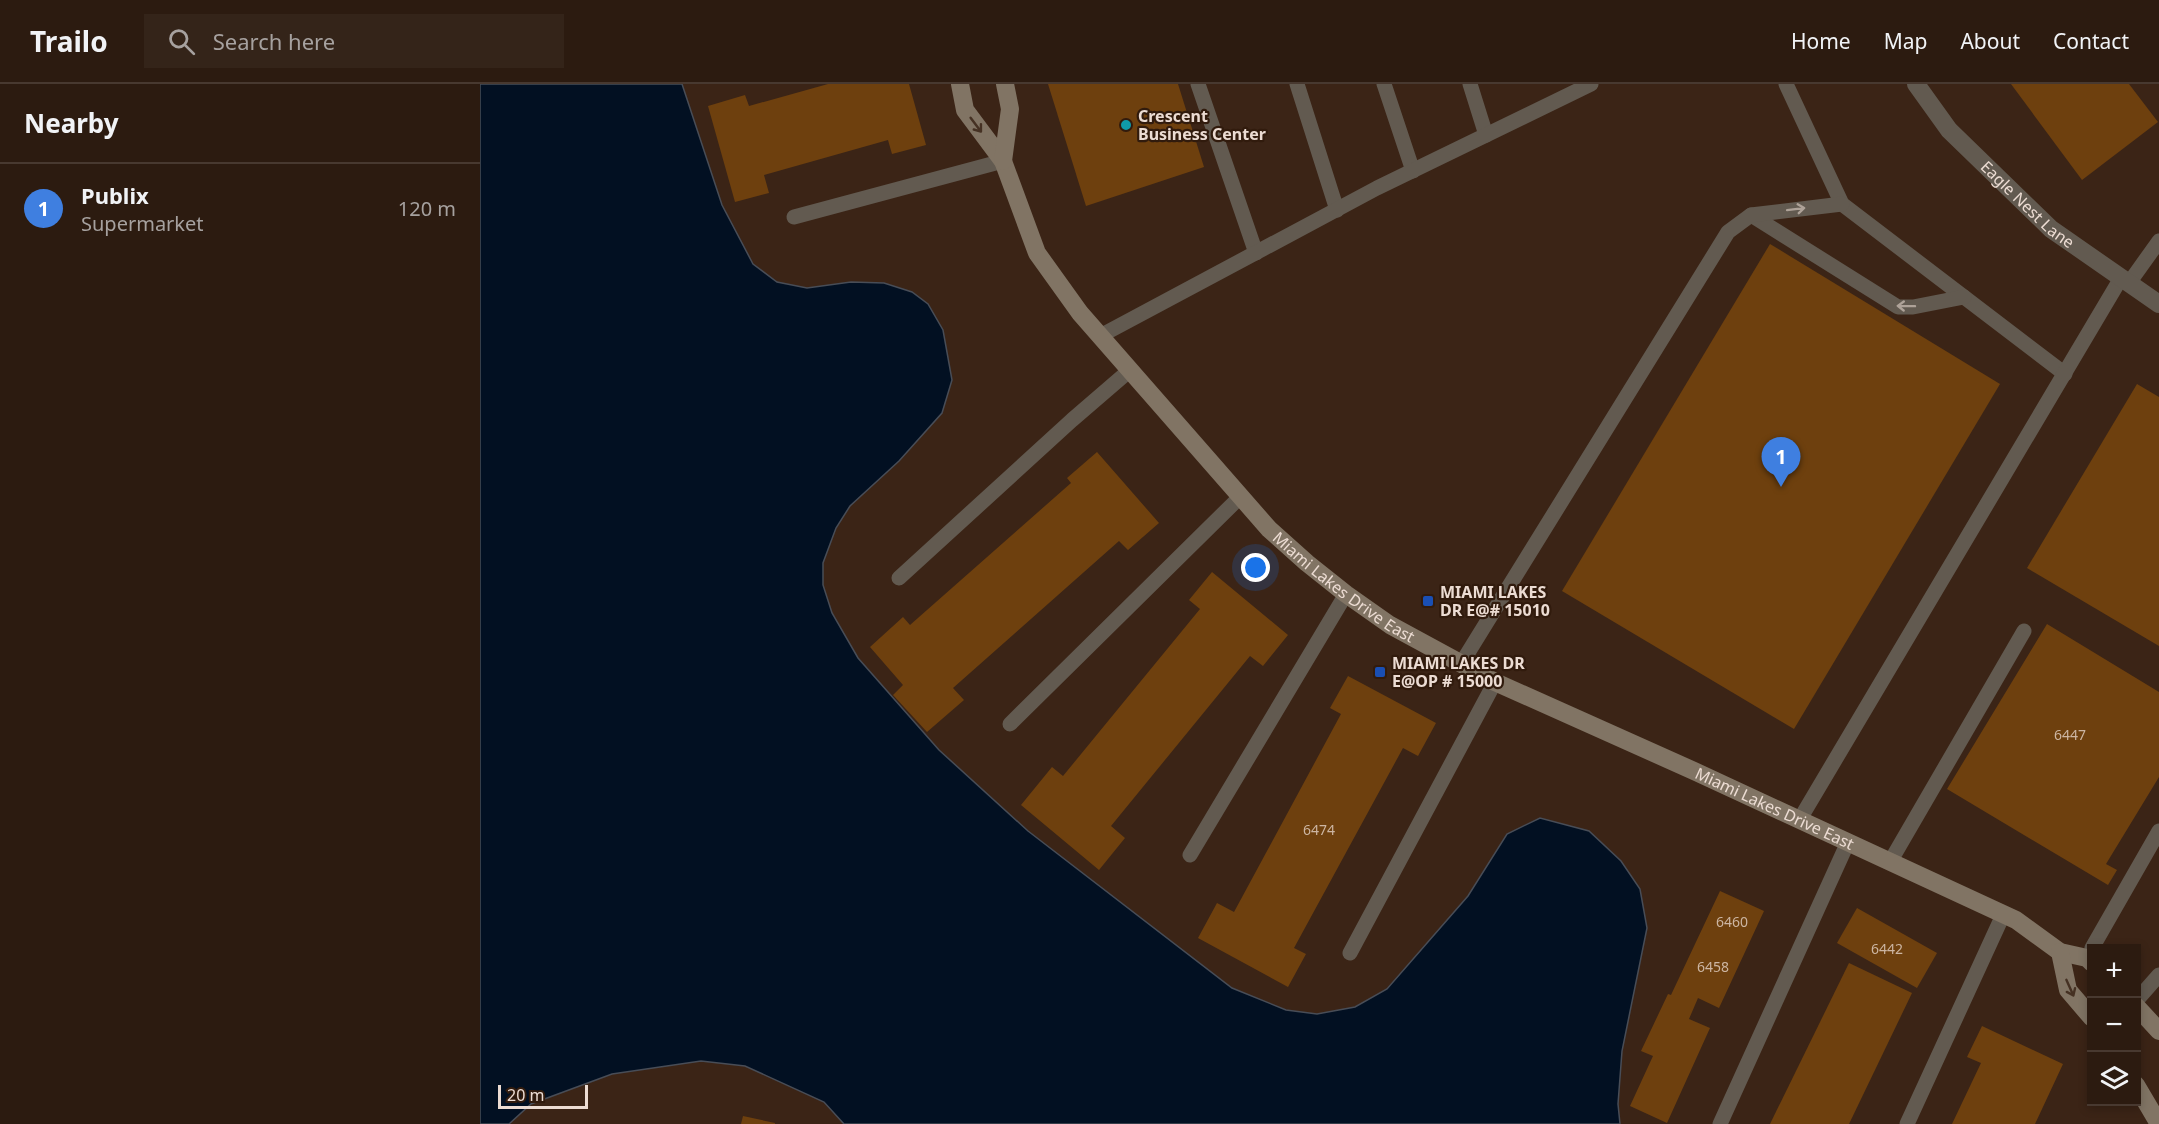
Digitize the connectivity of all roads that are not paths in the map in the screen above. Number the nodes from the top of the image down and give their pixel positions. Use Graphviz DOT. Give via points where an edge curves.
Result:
graph roads {
  1 [pos="960,84"];
  2 [pos="1005,84"];
  3 [pos="1197,84"];
  4 [pos="1297,84"];
  5 [pos="1384,84"];
  6 [pos="1470,84"];
  7 [pos="1591,84"];
  8 [pos="1786,84"];
  9 [pos="1916,84"];
  10 [pos="1486,135"];
  11 [pos="1003,161"];
  12 [pos="1413,171"];
  13 [pos="1842,204"];
  14 [pos="1337,210"];
  15 [pos="1751,215"];
  16 [pos="794,217"];
  17 [pos="2159,241"];
  18 [pos="1256,253"];
  19 [pos="2125,281"];
  20 [pos="1964,297"];
  21 [pos="2159,304"];
  22 [pos="1100,336"];
  23 [pos="1130,370"];
  24 [pos="2065,374"];
  25 [pos="1241,496"];
  26 [pos="899,578"];
  27 [pos="1346,594"];
  28 [pos="2024,631"];
  29 [pos="1461,664"];
  30 [pos="1495,682"];
  31 [pos="1010,724"];
  32 [pos="1800,819"];
  33 [pos="2159,831"];
  34 [pos="1848,842"];
  35 [pos="1190,855"];
  36 [pos="1890,862"];
  37 [pos="2003,915"];
  38 [pos="2096,944"];
  39 [pos="2060,952"];
  40 [pos="1350,953"];
  41 [pos="2087,955"];
  42 [pos="2159,975"];
  43 [pos="2139,998"];
  44 [pos="2141,1011"];
  45 [pos="2087,1013"];
  46 [pos="2159,1031"];
  47 [pos="2141,1093"];
  48 [pos="1720,1124"];
  49 [pos="1907,1124"];
  50 [pos="2159,1124"];
  1 -- 11 [label="main road, Miami Lakes Drive East, one-way" via="965,110"];
  2 -- 11 [label="main road, Miami Lakes Drive East" via="1010,108"];
  3 -- 18 [label="lane"];
  4 -- 14 [label="lane"];
  5 -- 12 [label="lane"];
  6 -- 10 [label="lane"];
  7 -- 10 [label="lane"];
  8 -- 13 [label="lane"];
  9 -- 19 [label="street, Eagle Nest Lane" via="1949,130 2051,229"];
  10 -- 12 [label="lane"];
  11 -- 16 [label="lane"];
  11 -- 22 [label="main road, Miami Lakes Drive East" via="1037,253"];
  12 -- 14 [label="lane"];
  15 -- 13 [label="lane, one-way"];
  13 -- 20 [label="lane"];
  14 -- 18 [label="lane"];
  20 -- 15 [label="lane, one-way" via="1898,307"];
  15 -- 29 [label="lane" via="1728,232"];
  17 -- 19 [label="lane"];
  18 -- 22 [label="lane"];
  19 -- 21 [label="street, Eagle Nest Lane"];
  19 -- 24 [label="lane"];
  20 -- 24 [label="lane"];
  22 -- 23 [label="main road, Miami Lakes Drive East"];
  23 -- 25 [label="main road, Miami Lakes Drive East"];
  23 -- 26 [label="lane"];
  24 -- 32 [label="lane"];
  25 -- 27 [label="main road, Miami Lakes Drive East" via="1269,528"];
  25 -- 31 [label="lane"];
  27 -- 29 [label="main road, Miami Lakes Drive East" via="1390,625"];
  27 -- 35 [label="lane"];
  28 -- 36 [label="lane"];
  29 -- 30 [label="main road, Miami Lakes Drive East"];
  30 -- 32 [label="main road, Miami Lakes Drive East"];
  30 -- 40 [label="lane"];
  32 -- 34 [label="main road, Miami Lakes Drive East"];
  33 -- 38 [label="lane"];
  34 -- 36 [label="main road, Miami Lakes Drive East"];
  34 -- 48 [label="lane"];
  36 -- 37 [label="main road, Miami Lakes Drive East"];
  37 -- 39 [label="main road, Miami Lakes Drive East"];
  37 -- 49 [label="lane"];
  39 -- 41 [label="main road, Miami Lakes Drive East"];
  39 -- 45 [label="main road, one-way" via="2068,990"];
  42 -- 43 [label="lane"];
  44 -- 46 [label="main road"];
  47 -- 50 [label="main road"];
}
